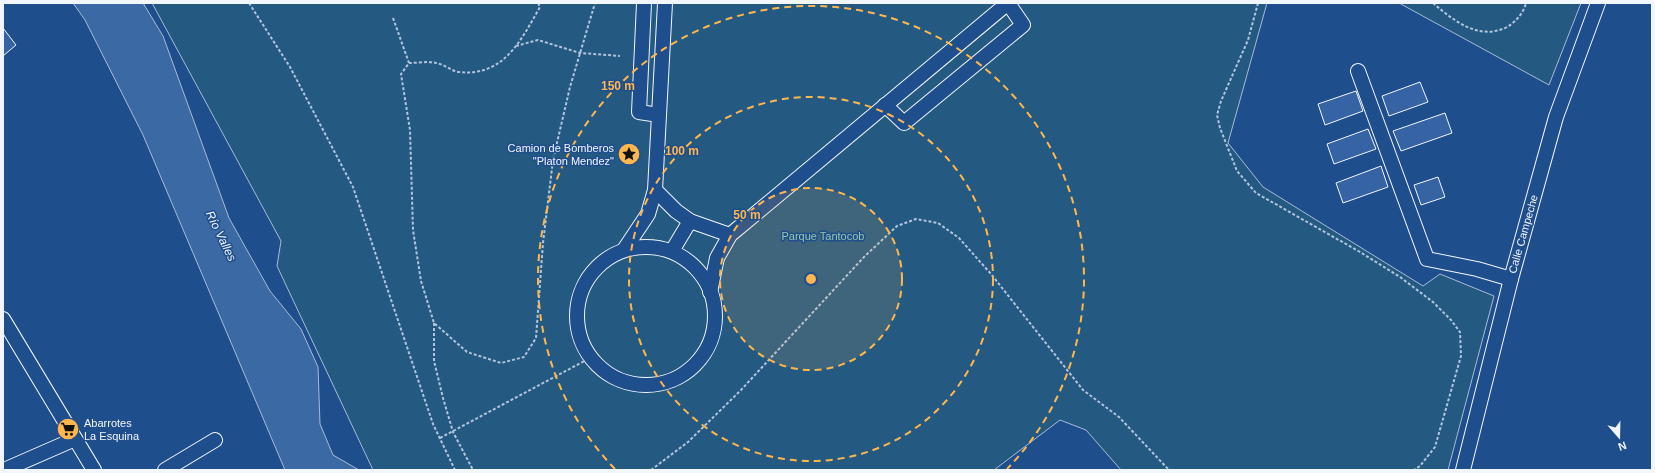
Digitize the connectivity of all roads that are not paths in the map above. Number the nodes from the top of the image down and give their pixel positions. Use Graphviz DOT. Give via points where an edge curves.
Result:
graph roads {
  1 [pos="644,3"];
  2 [pos="665,3"];
  3 [pos="1008,3"];
  4 [pos="1598,3"];
  5 [pos="1358,71"];
  6 [pos="885,105"];
  7 [pos="659,115"];
  8 [pos="655,190"];
  9 [pos="690,221"];
  10 [pos="730,235"];
  11 [pos="624,250"];
  12 [pos="672,251"];
  13 [pos="1510,279"];
  14 [pos="710,292"];
  15 [pos="3,318"];
  16 [pos="76,439"];
  17 [pos="215,440"];
  18 [pos="4,470"];
  19 [pos="94,470"];
  20 [pos="165,470"];
  21 [pos="1463,470"];
  1 -- 7 [label="street" via="639,112"];
  2 -- 7 [label="street"];
  3 -- 6 [label="street"];
  3 -- 6 [label="street" via="1023,25 904,124"];
  4 -- 13 [label="street, Calle Campeche" via="1556,117"];
  5 -- 13 [label="street" via="1427,259 1478,268"];
  6 -- 10 [label="street"];
  7 -- 8 [label="street"];
  8 -- 9 [label="street"];
  8 -- 11 [label="street" via="648,214"];
  9 -- 10 [label="street"];
  9 -- 12 [label="street"];
  10 -- 14 [label="street" via="717,258"];
  11 -- 12 [label="street" via="648,246"];
  11 -- 14 [label="street" via="604,260 589,276 579,295 576,317 579,339 590,358 605,373 625,383 647,386 668,382 690,370 706,352 714,329 715,305"];
  12 -- 14 [label="street" via="692,264 707,282"];
  13 -- 21 [label="street, Calle Campeche"];
  15 -- 16 [label="street"];
  16 -- 18 [label="street"];
  16 -- 19 [label="street"];
  17 -- 20 [label="street"];
}
